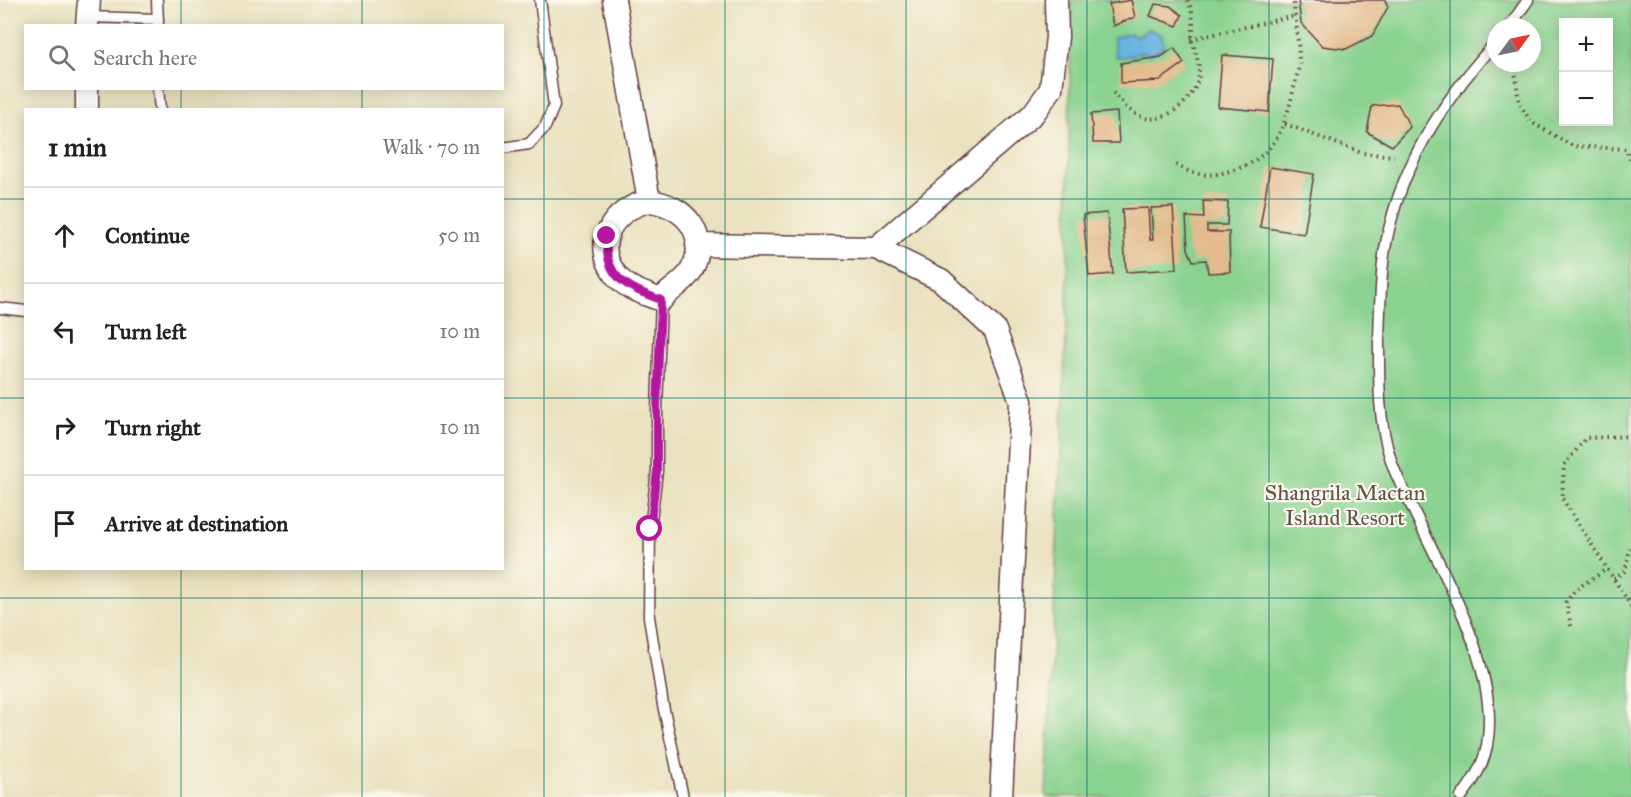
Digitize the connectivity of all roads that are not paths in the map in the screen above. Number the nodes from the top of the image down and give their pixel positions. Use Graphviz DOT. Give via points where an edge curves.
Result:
graph roads {
  1 [pos="157,0"];
  2 [pos="540,0"];
  3 [pos="614,0"];
  4 [pos="1056,0"];
  5 [pos="1528,0"];
  6 [pos="88,14"];
  7 [pos="1515,18"];
  8 [pos="158,22"];
  9 [pos="1487,52"];
  10 [pos="87,90"];
  11 [pos="158,90"];
  12 [pos="87,108"];
  13 [pos="160,108"];
  14 [pos="504,148"];
  15 [pos="649,201"];
  16 [pos="698,245"];
  17 [pos="876,248"];
  18 [pos="661,300"];
  19 [pos="0,308"];
  20 [pos="24,310"];
  21 [pos="683,797"];
  22 [pos="1001,797"];
  23 [pos="1461,797"];
  1 -- 8 [label="lane"];
  2 -- 14 [label="lane" via="554,106 545,127 529,144"];
  3 -- 15 [label="street"];
  4 -- 17 [label="street" via="1057,37 1051,89 1033,114"];
  5 -- 7 [label="lane"];
  6 -- 8 [label="lane"];
  9 -- 23 [label="lane" via="1456,88 1413,159 1393,216 1381,287 1379,412 1390,459 1455,598 1484,680 1489,716 1487,747 1480,768"];
  10 -- 12 [label="street"];
  11 -- 13 [label="lane"];
  15 -- 16 [label="street" via="670,206 687,218"];
  15 -- 18 [label="street" via="635,204 618,217 607,236 606,250 616,276 627,286"];
  16 -- 17 [label="street"];
  16 -- 18 [label="street" via="690,272"];
  17 -- 22 [label="street" via="941,279 995,330 1021,401"];
  18 -- 21 [label="lane" via="649,617"];
  19 -- 20 [label="lane"];
}
